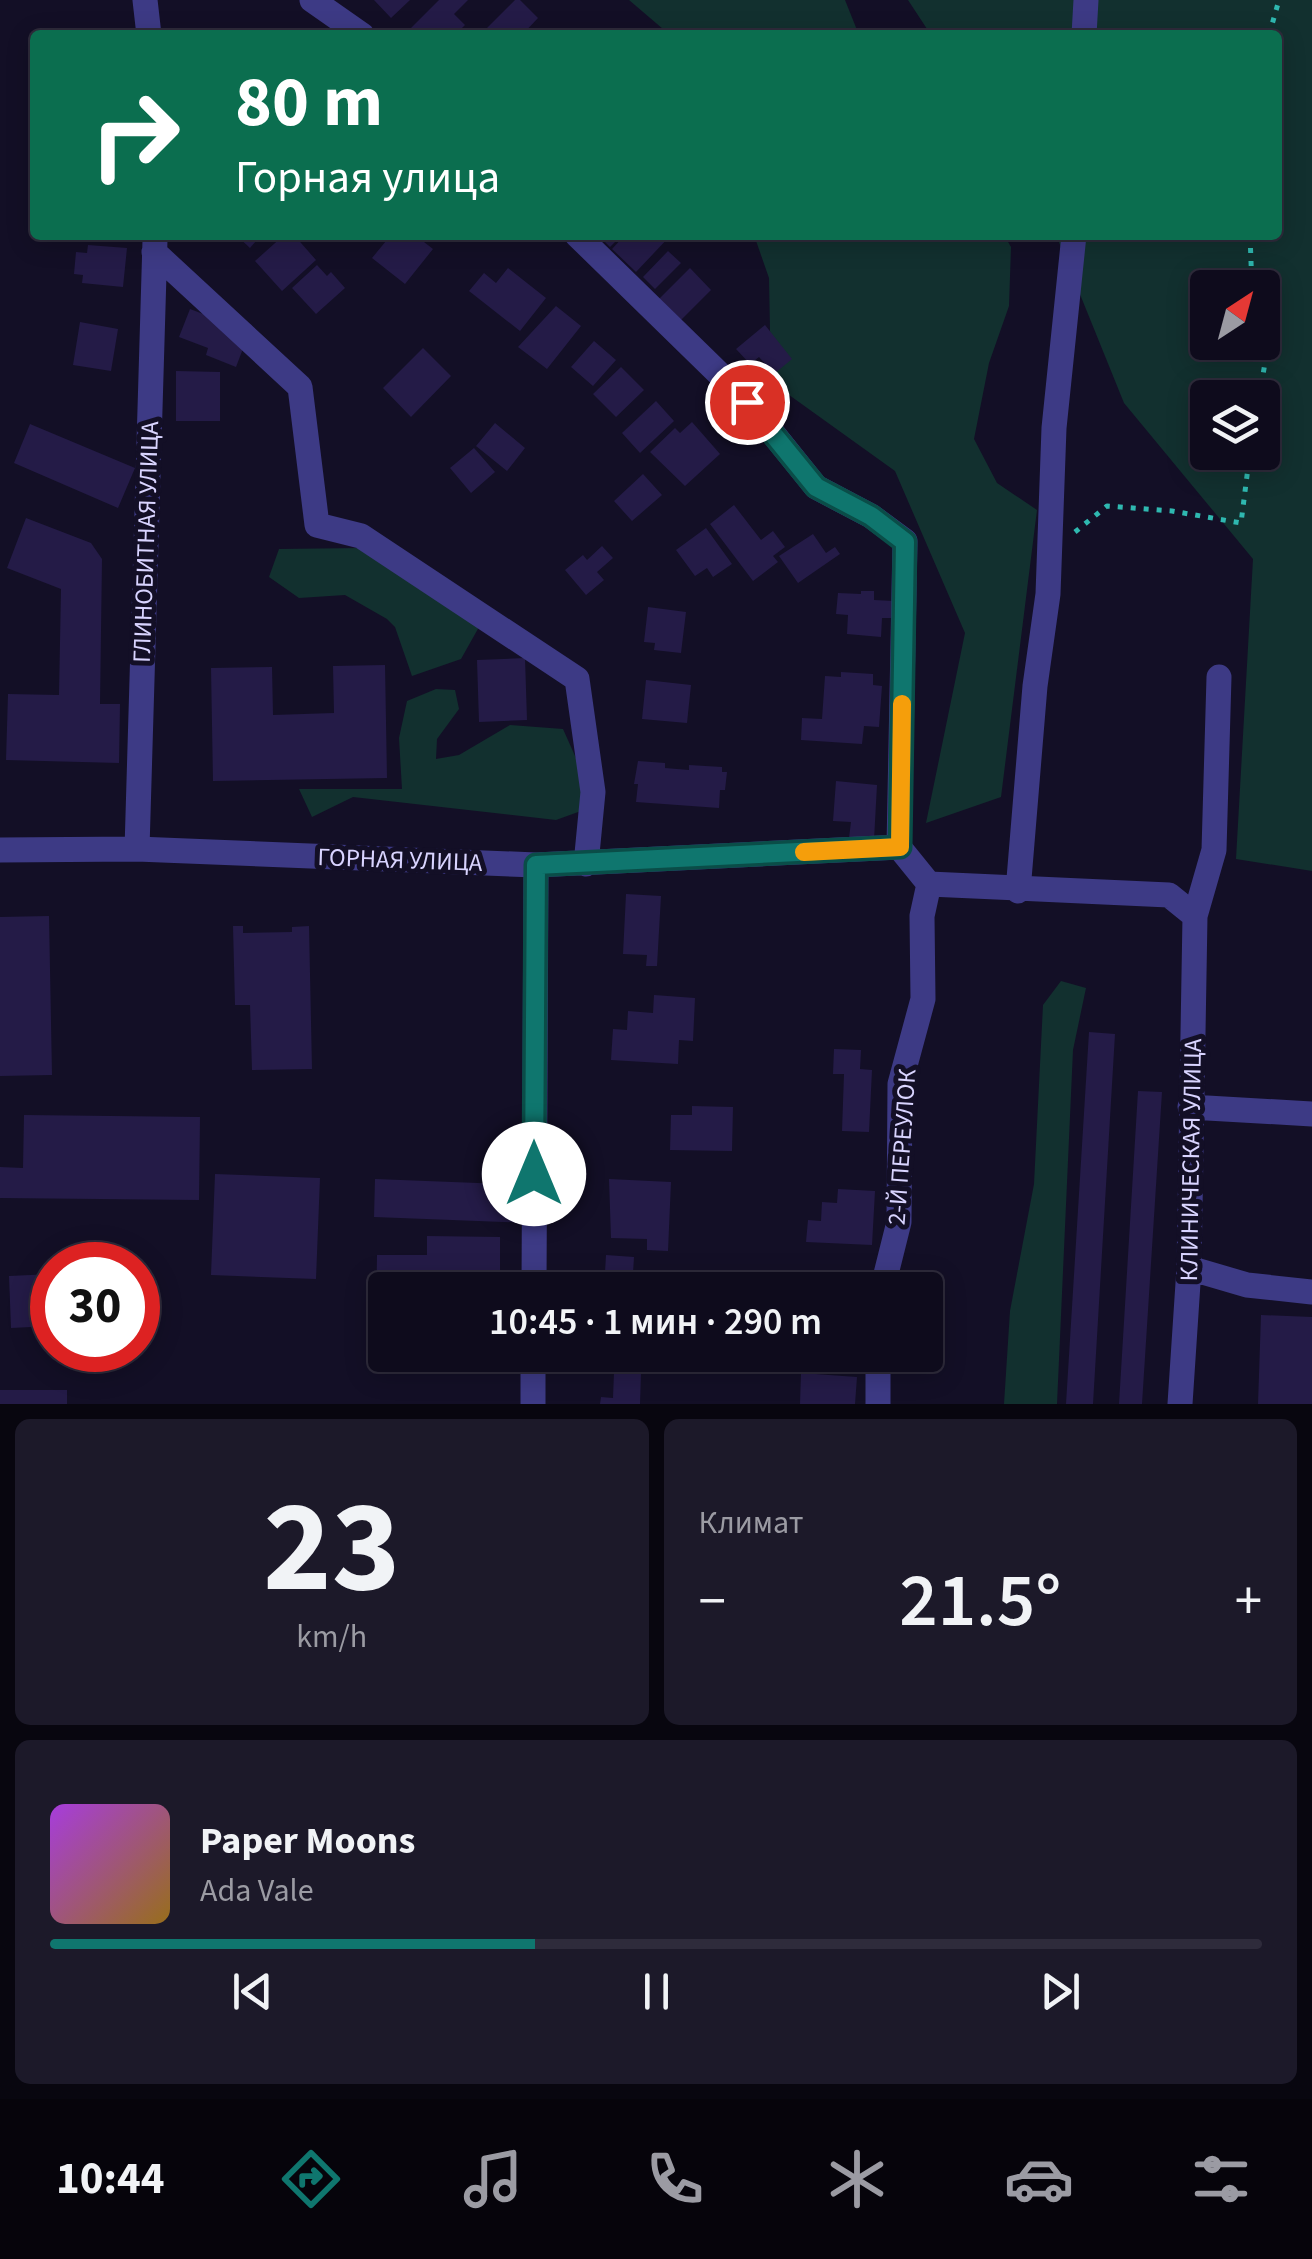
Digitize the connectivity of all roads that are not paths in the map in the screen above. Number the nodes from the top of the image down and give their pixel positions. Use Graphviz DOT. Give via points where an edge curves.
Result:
graph roads {
  1 [pos="144,0"];
  2 [pos="312,0"];
  3 [pos="1086,0"];
  4 [pos="148,30"];
  5 [pos="355,30"];
  6 [pos="1084,30"];
  7 [pos="583,240"];
  8 [pos="1073,240"];
  9 [pos="154,243"];
  10 [pos="1219,678"];
  11 [pos="900,847"];
  12 [pos="137,849"];
  13 [pos="0,850"];
  14 [pos="586,864"];
  15 [pos="536,865"];
  16 [pos="929,884"];
  17 [pos="1018,891"];
  18 [pos="1195,916"];
  19 [pos="1190,1108"];
  20 [pos="1312,1114"];
  21 [pos="1189,1268"];
  22 [pos="534,1272"];
  23 [pos="886,1272"];
  24 [pos="1312,1292"];
  25 [pos="534,1372"];
  26 [pos="878,1372"];
  27 [pos="533,1404"];
  28 [pos="878,1404"];
  29 [pos="1180,1404"];
  1 -- 4 [label="street"];
  2 -- 5 [label="street"];
  3 -- 6 [label="street"];
  7 -- 11 [label="street" via="747,402 816,487 905,542"];
  8 -- 17 [label="street"];
  9 -- 12 [label="street, ГЛИНОБИТНАЯ УЛИЦА"];
  9 -- 14 [label="street" via="300,388 317,524 361,536 577,679 593,792"];
  10 -- 18 [label="street, КЛИНИЧЕСКАЯ УЛИЦА" via="1214,850"];
  11 -- 14 [label="street, ГОРНАЯ УЛИЦА"];
  11 -- 16 [label="street"];
  12 -- 13 [label="street, ГОРНАЯ УЛИЦА"];
  12 -- 15 [label="street, ГОРНАЯ УЛИЦА"];
  14 -- 15 [label="street, ГОРНАЯ УЛИЦА"];
  15 -- 22 [label="street"];
  16 -- 17 [label="street"];
  16 -- 23 [label="street, 2-Й ПЕРЕУЛОК" via="922,916 922,999 900,1084 899,1222"];
  17 -- 18 [label="street" via="1169,896"];
  18 -- 19 [label="street, КЛИНИЧЕСКАЯ УЛИЦА"];
  19 -- 20 [label="street"];
  19 -- 21 [label="street, КЛИНИЧЕСКАЯ УЛИЦА"];
  21 -- 24 [label="street"];
  21 -- 29 [label="street, КЛИНИЧЕСКАЯ УЛИЦА"];
  25 -- 27 [label="street"];
  26 -- 28 [label="street"];
}
